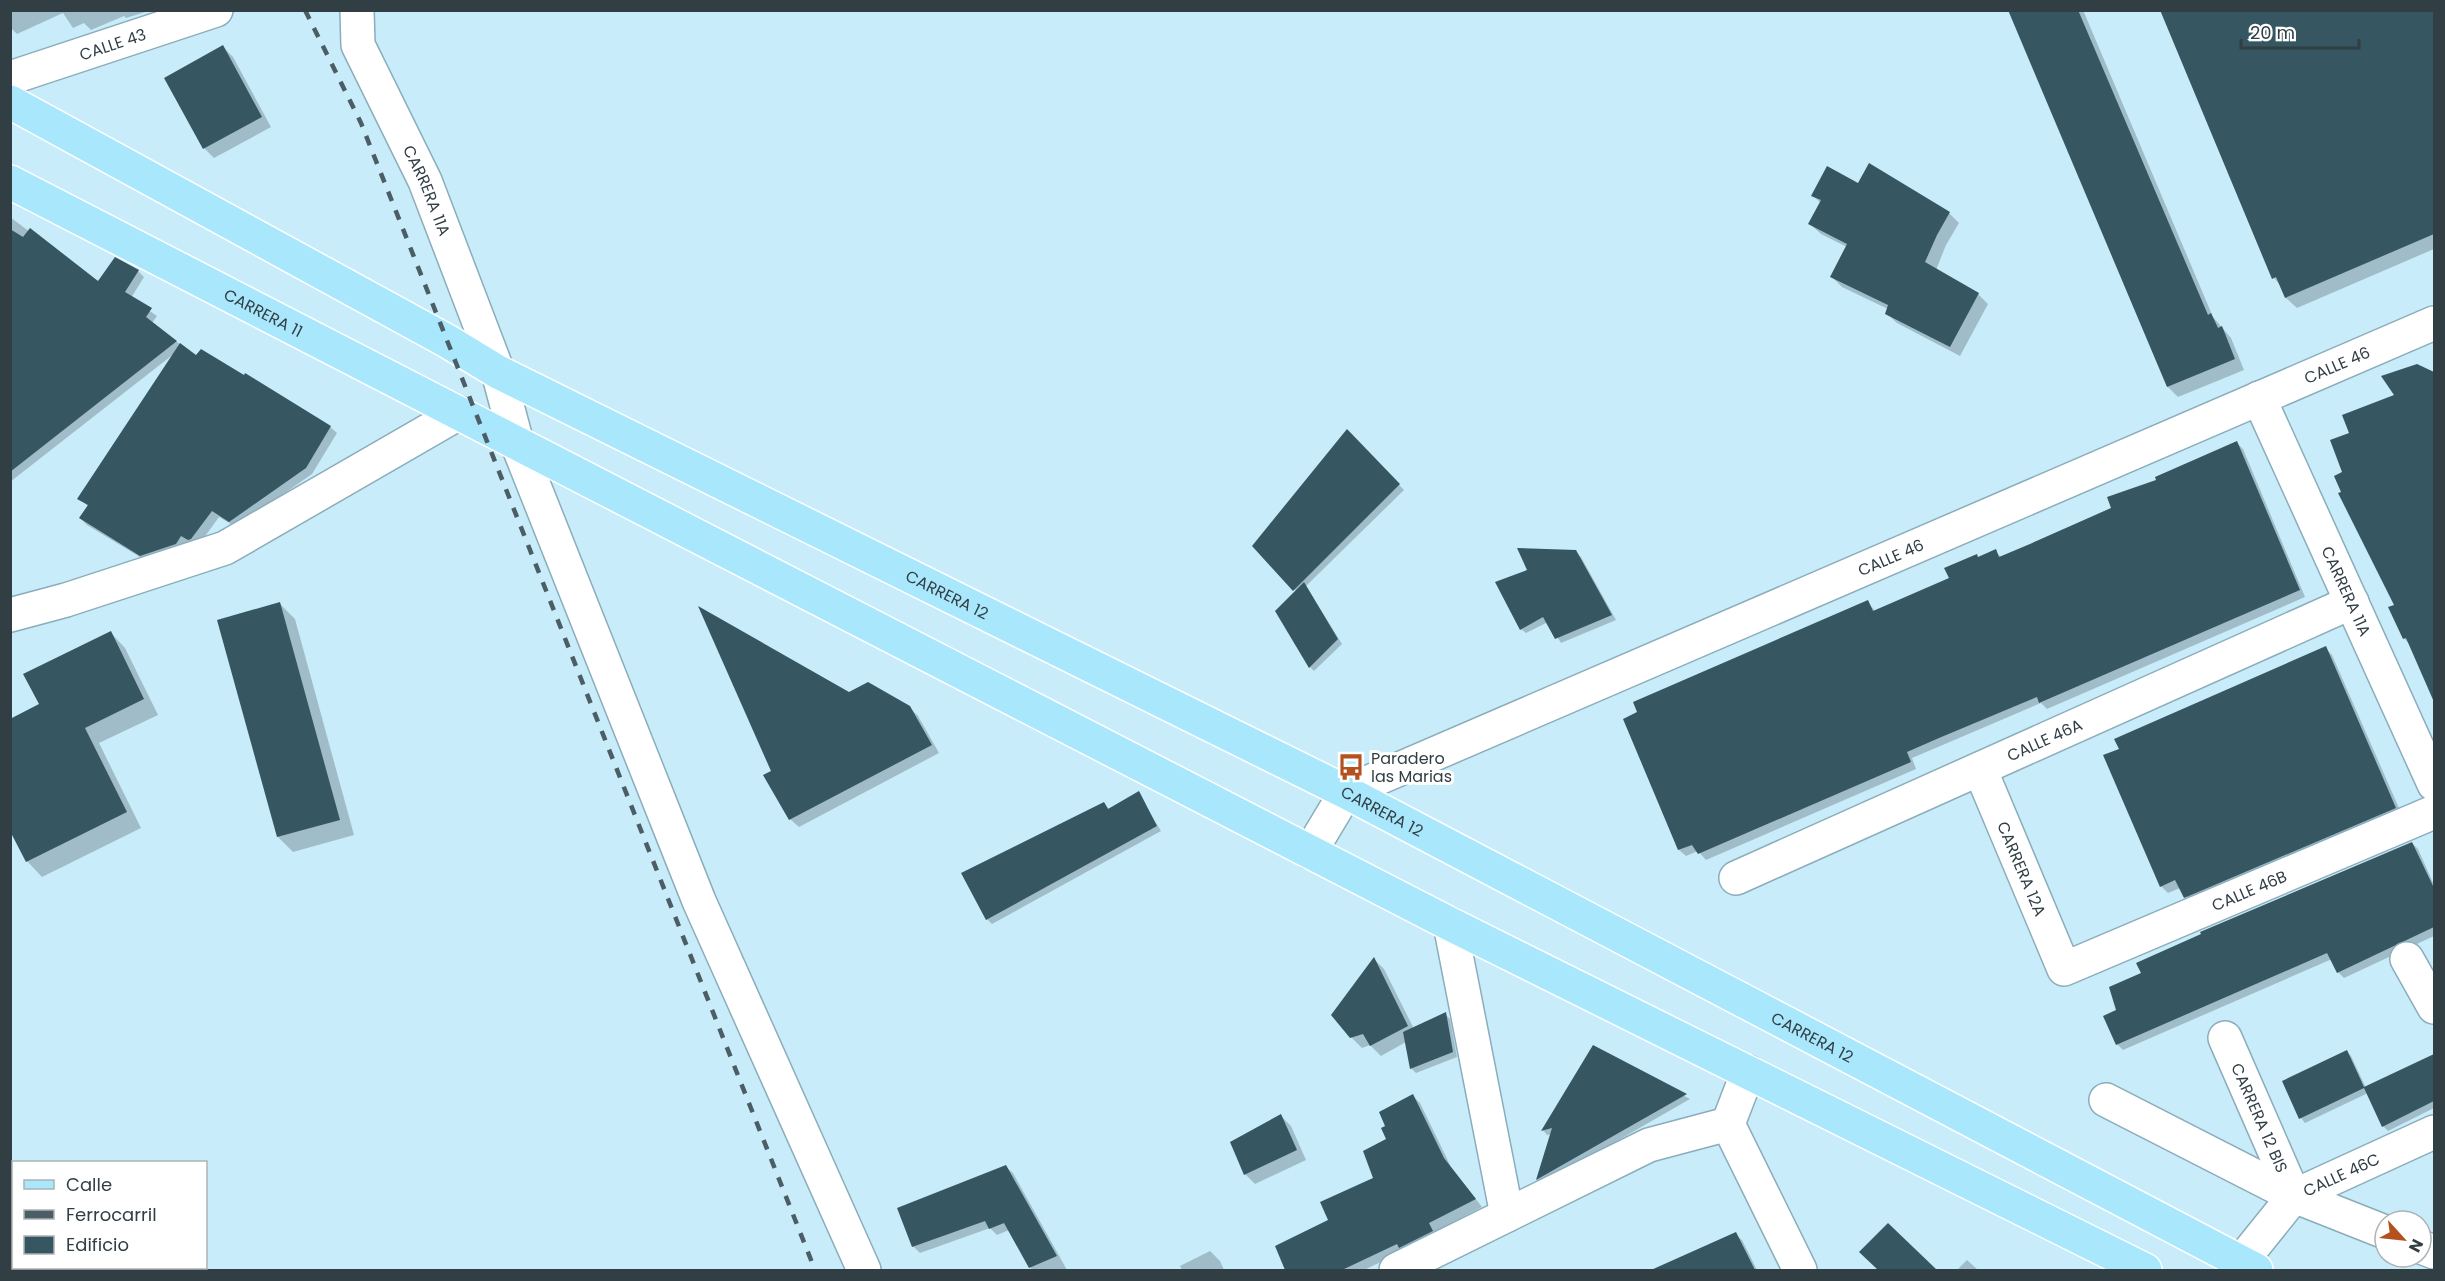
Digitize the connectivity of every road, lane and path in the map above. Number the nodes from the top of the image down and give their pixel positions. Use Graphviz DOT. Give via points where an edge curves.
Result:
graph roads {
  1 [pos="216,10"];
  2 [pos="357,10"];
  3 [pos="10,78"];
  4 [pos="10,102"];
  5 [pos="10,182"];
  6 [pos="2434,322"];
  7 [pos="498,372"];
  8 [pos="2259,398"];
  9 [pos="459,413"];
  10 [pos="517,443"];
  11 [pos="2352,602"];
  12 [pos="10,615"];
  13 [pos="1980,769"];
  14 [pos="2434,784"];
  15 [pos="1346,792"];
  16 [pos="2434,812"];
  17 [pos="1310,852"];
  18 [pos="1736,878"];
  19 [pos="1450,924"];
  20 [pos="2407,959"];
  21 [pos="2064,969"];
  22 [pos="2434,1007"];
  23 [pos="2224,1038"];
  24 [pos="1748,1072"];
  25 [pos="2106,1100"];
  26 [pos="1728,1124"];
  27 [pos="2434,1132"];
  28 [pos="2294,1196"];
  29 [pos="1507,1215"];
  30 [pos="2373,1227"];
  31 [pos="2248,1267"];
  32 [pos="864,1270"];
  33 [pos="1396,1270"];
  34 [pos="1800,1270"];
  35 [pos="2145,1270"];
  1 -- 3 [label="street, CALLE 43"];
  2 -- 7 [label="street, CARRERA 11A" via="358,45 425,181"];
  4 -- 7 [label="main road"];
  5 -- 9 [label="main road, CARRERA 11"];
  6 -- 8 [label="street, CALLE 46"];
  7 -- 10 [label="street, CARRERA 11A"];
  7 -- 15 [label="main road, CARRERA 12"];
  8 -- 11 [label="street, CARRERA 11A"];
  8 -- 15 [label="street, CALLE 46"];
  9 -- 10 [label="main road, CARRERA 11"];
  9 -- 12 [label="street" via="225,548"];
  10 -- 17 [label="main road"];
  10 -- 32 [label="street, CARRERA 11A" via="699,901"];
  11 -- 13 [label="street, CALLE 46A"];
  11 -- 14 [label="street, CARRERA 11A"];
  13 -- 18 [label="street, CALLE 46A"];
  13 -- 21 [label="street, CARRERA 12A"];
  15 -- 17 [label="street"];
  15 -- 31 [label="main road, CARRERA 12"];
  16 -- 21 [label="street, CALLE 46B"];
  17 -- 19 [label="main road"];
  19 -- 24 [label="main road"];
  19 -- 29 [label="street"];
  20 -- 22 [label="street"];
  23 -- 28 [label="street, CARRERA 12 BIS"];
  24 -- 26 [label="street"];
  24 -- 35 [label="main road"];
  25 -- 28 [label="street"];
  26 -- 29 [label="street" via="1649,1145"];
  26 -- 34 [label="street"];
  27 -- 28 [label="street, CALLE 46C"];
  28 -- 30 [label="street"];
  28 -- 31 [label="street, CALLE 46C"];
  29 -- 33 [label="street"];
}
